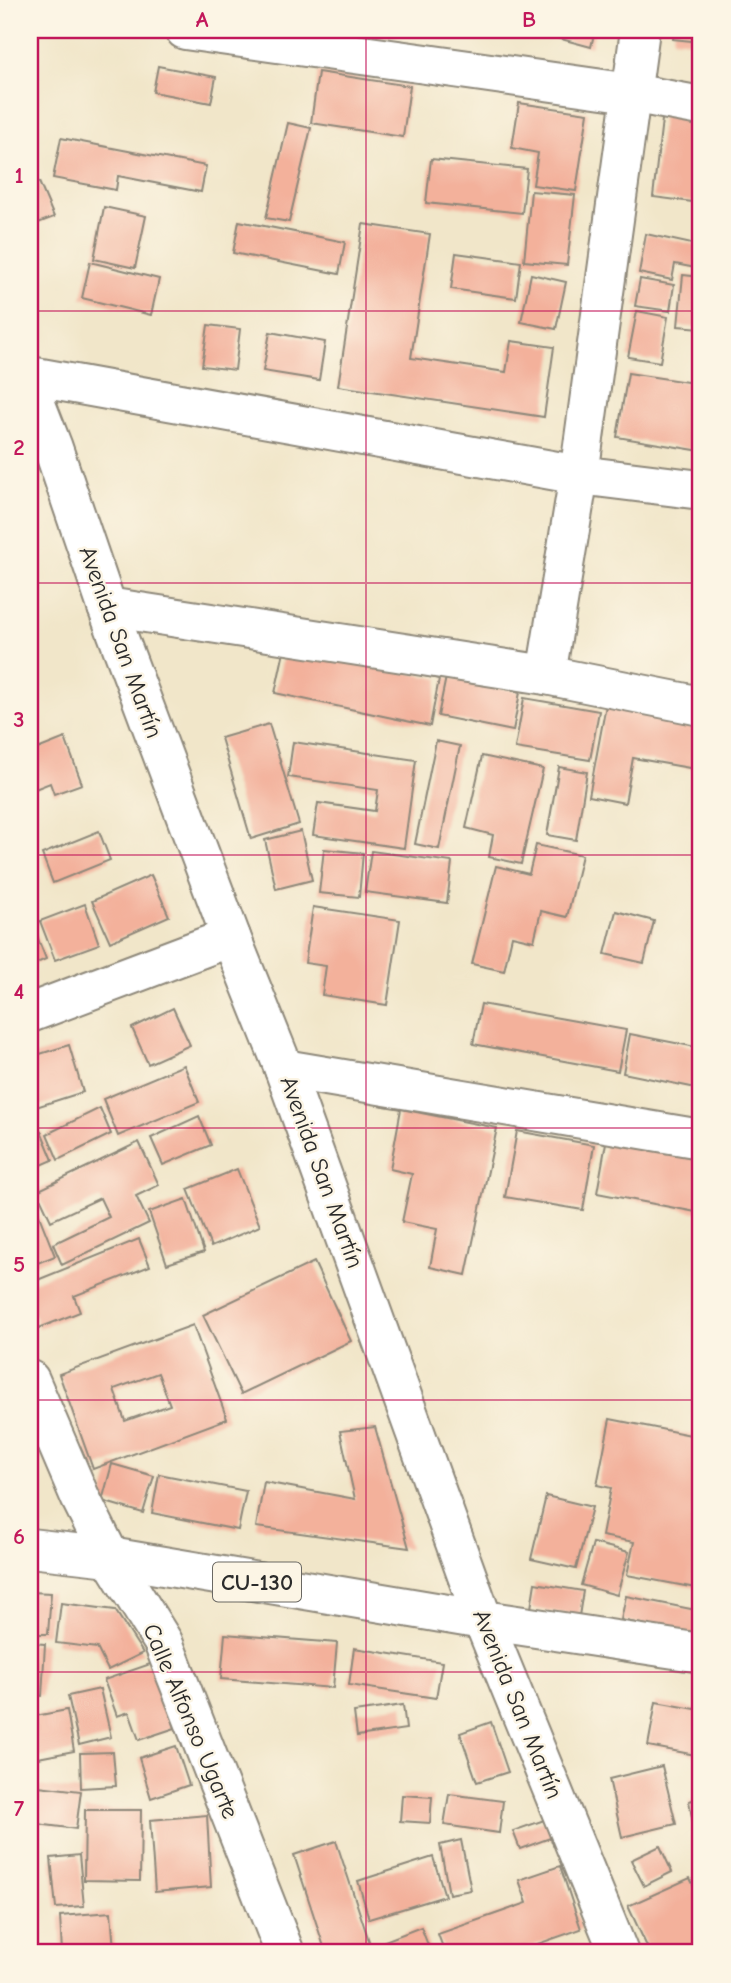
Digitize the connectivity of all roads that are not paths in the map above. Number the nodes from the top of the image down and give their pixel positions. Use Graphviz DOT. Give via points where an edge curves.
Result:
graph roads {
  1 [pos="185,30"];
  2 [pos="640,30"];
  3 [pos="631,93"];
  4 [pos="701,106"];
  5 [pos="30,376"];
  6 [pos="30,389"];
  7 [pos="579,475"];
  8 [pos="701,490"];
  9 [pos="107,607"];
  10 [pos="546,675"];
  11 [pos="701,706"];
  12 [pos="231,937"];
  13 [pos="30,1013"];
  14 [pos="284,1069"];
  15 [pos="701,1139"];
  16 [pos="30,1380"];
  17 [pos="30,1548"];
  18 [pos="110,1557"];
  19 [pos="483,1620"];
  20 [pos="701,1653"];
  21 [pos="285,1953"];
  22 [pos="619,1953"];
  1 -- 3 [label="street"];
  2 -- 3 [label="street"];
  3 -- 4 [label="street"];
  3 -- 7 [label="street"];
  5 -- 7 [label="street"];
  6 -- 9 [label="street, Avenida San Martín"];
  7 -- 8 [label="street"];
  7 -- 10 [label="street"];
  9 -- 10 [label="street"];
  9 -- 12 [label="street, Avenida San Martín"];
  10 -- 11 [label="street"];
  12 -- 13 [label="street"];
  12 -- 14 [label="street, Avenida San Martín"];
  14 -- 15 [label="street"];
  14 -- 19 [label="street, Avenida San Martín"];
  16 -- 18 [label="street, Calle Alfonso Ugarte"];
  17 -- 18 [label="street, CU-130"];
  18 -- 19 [label="street, CU-130"];
  18 -- 21 [label="street, Calle Alfonso Ugarte" via="163,1642"];
  19 -- 20 [label="street"];
  19 -- 22 [label="street, Avenida San Martín"];
}
